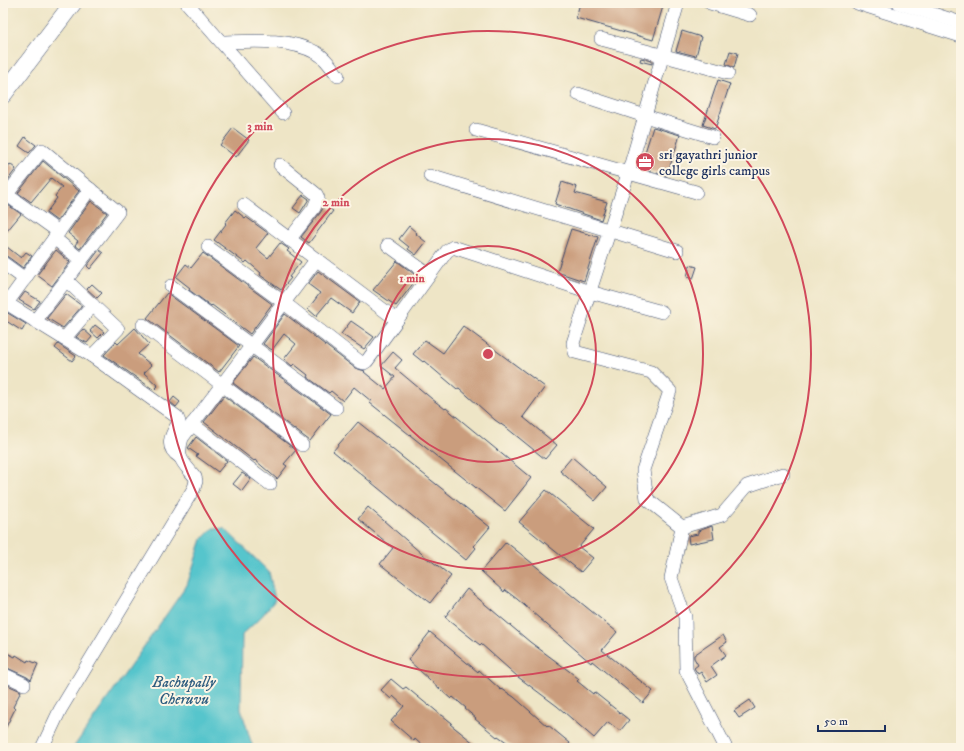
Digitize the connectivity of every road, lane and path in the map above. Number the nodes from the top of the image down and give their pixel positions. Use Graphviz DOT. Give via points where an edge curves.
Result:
graph roads {
  1 [pos="61,3"];
  2 [pos="73,3"];
  3 [pos="187,3"];
  4 [pos="678,3"];
  5 [pos="710,3"];
  6 [pos="857,3"];
  7 [pos="899,3"];
  8 [pos="750,15"];
  9 [pos="961,24"];
  10 [pos="961,36"];
  11 [pos="601,39"];
  12 [pos="222,42"];
  13 [pos="662,56"];
  14 [pos="728,74"];
  15 [pos="338,76"];
  16 [pos="3,78"];
  17 [pos="578,94"];
  18 [pos="3,95"];
  19 [pos="283,113"];
  20 [pos="645,116"];
  21 [pos="476,130"];
  22 [pos="713,137"];
  23 [pos="280,165"];
  24 [pos="628,174"];
  25 [pos="430,176"];
  26 [pos="90,189"];
  27 [pos="696,192"];
  28 [pos="4,195"];
  29 [pos="244,206"];
  30 [pos="609,231"];
  31 [pos="57,235"];
  32 [pos="289,240"];
  33 [pos="388,245"];
  34 [pos="208,246"];
  35 [pos="678,251"];
  36 [pos="81,260"];
  37 [pos="316,260"];
  38 [pos="3,263"];
  39 [pos="429,275"];
  40 [pos="25,279"];
  41 [pos="66,280"];
  42 [pos="171,286"];
  43 [pos="590,292"];
  44 [pos="5,302"];
  45 [pos="283,302"];
  46 [pos="93,305"];
  47 [pos="662,312"];
  48 [pos="397,320"];
  49 [pos="35,321"];
  50 [pos="143,325"];
  51 [pos="64,338"];
  52 [pos="252,345"];
  53 [pos="92,356"];
  54 [pos="222,385"];
  55 [pos="336,408"];
  56 [pos="192,424"];
  57 [pos="302,445"];
  58 [pos="180,458"];
  59 [pos="783,474"];
  60 [pos="270,484"];
  61 [pos="682,527"];
  62 [pos="3,674"];
  63 [pos="24,684"];
  64 [pos="42,748"];
  65 [pos="726,748"];
  1 -- 16 [label="main road"];
  2 -- 18 [label="main road"];
  3 -- 12 [label="street"];
  4 -- 13 [label="street"];
  5 -- 8 [label="street"];
  6 -- 10 [label="street"];
  7 -- 9 [label="street"];
  11 -- 13 [label="street"];
  12 -- 15 [label="street" via="273,41 304,48 318,54 330,64"];
  12 -- 19 [label="street"];
  13 -- 14 [label="street"];
  13 -- 20 [label="street"];
  17 -- 20 [label="street"];
  20 -- 22 [label="street"];
  20 -- 24 [label="street"];
  21 -- 24 [label="street"];
  23 -- 32 [label="street" via="318,198 314,208"];
  24 -- 27 [label="street"];
  24 -- 30 [label="street"];
  25 -- 30 [label="street"];
  26 -- 28 [label="street" via="42,150"];
  26 -- 31 [label="street"];
  26 -- 36 [label="street" via="118,212"];
  28 -- 31 [label="street"];
  29 -- 32 [label="street"];
  30 -- 35 [label="street"];
  30 -- 43 [label="street"];
  31 -- 36 [label="street"];
  31 -- 40 [label="street"];
  32 -- 37 [label="street"];
  33 -- 39 [label="street"];
  34 -- 45 [label="street"];
  36 -- 41 [label="street"];
  37 -- 45 [label="street"];
  37 -- 48 [label="street"];
  38 -- 40 [label="street"];
  39 -- 43 [label="street" via="453,246"];
  39 -- 48 [label="street"];
  40 -- 44 [label="street"];
  41 -- 46 [label="street"];
  41 -- 49 [label="street"];
  42 -- 52 [label="street"];
  43 -- 47 [label="street"];
  43 -- 61 [label="street" via="573,343 575,352 651,372 670,391 643,470 647,499"];
  44 -- 49 [label="street"];
  45 -- 48 [label="street" via="364,363"];
  45 -- 52 [label="street"];
  46 -- 51 [label="street"];
  46 -- 53 [label="street" via="118,328"];
  49 -- 51 [label="street"];
  50 -- 54 [label="street"];
  51 -- 53 [label="street"];
  52 -- 54 [label="street"];
  52 -- 55 [label="street"];
  53 -- 58 [label="street" via="177,417 179,422 170,437 170,446 174,454"];
  54 -- 56 [label="street"];
  54 -- 57 [label="street"];
  56 -- 58 [label="street" via="182,438"];
  56 -- 60 [label="street"];
  58 -- 64 [label="street" via="195,477 194,488 60,710"];
  59 -- 61 [label="street" via="747,486 722,515"];
  61 -- 65 [label="street" via="671,578 686,617 686,670"];
  62 -- 63 [label="street"];
}
